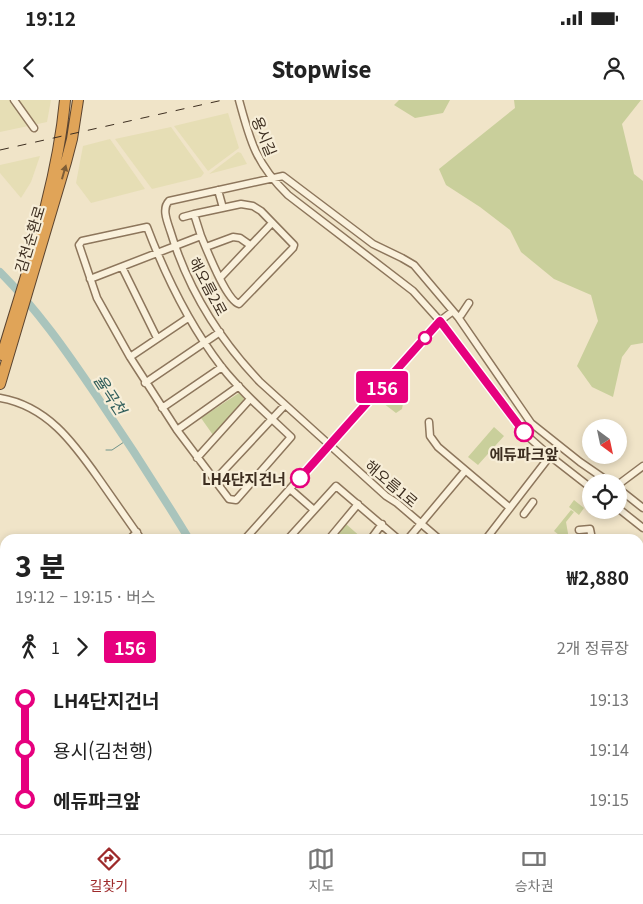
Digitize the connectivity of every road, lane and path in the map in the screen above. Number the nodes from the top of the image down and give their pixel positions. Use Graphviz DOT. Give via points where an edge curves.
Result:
graph roads {
  1 [pos="14,100"];
  2 [pos="65,100"];
  3 [pos="78,100"];
  4 [pos="239,100"];
  5 [pos="34,128"];
  6 [pos="272,178"];
  7 [pos="218,190"];
  8 [pos="223,208"];
  9 [pos="194,214"];
  10 [pos="183,217"];
  11 [pos="272,223"];
  12 [pos="42,235"];
  13 [pos="201,236"];
  14 [pos="175,246"];
  15 [pos="250,246"];
  16 [pos="206,247"];
  17 [pos="157,253"];
  18 [pos="122,267"];
  19 [pos="220,278"];
  20 [pos="90,279"];
  21 [pos="469,303"];
  22 [pos="453,311"];
  23 [pos="461,315"];
  24 [pos="188,318"];
  25 [pos="440,321"];
  26 [pos="220,332"];
  27 [pos="157,338"];
  28 [pos="204,343"];
  29 [pos="130,357"];
  30 [pos="0,360"];
  31 [pos="222,367"];
  32 [pos="145,383"];
  33 [pos="0,384"];
  34 [pos="239,386"];
  35 [pos="0,398"];
  36 [pos="250,399"];
  37 [pos="285,404"];
  38 [pos="162,408"];
  39 [pos="272,418"];
  40 [pos="430,422"];
  41 [pos="177,430"];
  42 [pos="330,445"];
  43 [pos="550,456"];
  44 [pos="197,458"];
  45 [pos="643,466"];
  46 [pos="465,471"];
  47 [pos="597,474"];
  48 [pos="627,478"];
  49 [pos="214,481"];
  50 [pos="582,481"];
  51 [pos="290,489"];
  52 [pos="627,495"];
  53 [pos="533,502"];
  54 [pos="358,504"];
  55 [pos="510,508"];
  56 [pos="643,508"];
  57 [pos="314,510"];
  58 [pos="524,514"];
  59 [pos="627,515"];
  60 [pos="420,523"];
  61 [pos="382,524"];
  62 [pos="643,528"];
  63 [pos="580,530"];
  64 [pos="137,532"];
  65 [pos="250,534"];
  66 [pos="292,534"];
  67 [pos="333,534"];
  68 [pos="374,534"];
  69 [pos="393,534"];
  70 [pos="412,534"];
  71 [pos="433,534"];
  72 [pos="490,534"];
  73 [pos="591,534"];
  1 -- 5 [label="street"];
  2 -- 12 [label="highway, 김천순환로"];
  12 -- 3 [label="highway, 김천순환로, one-way" via="72,139"];
  4 -- 6 [label="street, 용시길" via="252,145"];
  6 -- 7 [label="street, 해오름2로"];
  6 -- 22 [label="street" via="283,176 373,244 414,265"];
  6 -- 25 [label="street, 용시길" via="288,195 413,291"];
  7 -- 8 [label="street"];
  7 -- 14 [label="street, 해오름2로" via="169,200 166,217"];
  8 -- 9 [label="street"];
  8 -- 11 [label="street" via="248,205"];
  9 -- 10 [label="street"];
  9 -- 13 [label="street"];
  11 -- 15 [label="street"];
  11 -- 19 [label="street" via="292,242 293,248 242,303 233,301"];
  12 -- 30 [label="highway, 김천순환로"];
  12 -- 33 [label="highway, 김천순환로"];
  13 -- 14 [label="street"];
  13 -- 16 [label="street"];
  14 -- 17 [label="street"];
  14 -- 26 [label="street, 해오름2로" via="189,282"];
  15 -- 16 [label="street" via="233,237"];
  15 -- 19 [label="street"];
  16 -- 19 [label="street"];
  17 -- 18 [label="street"];
  17 -- 20 [label="street" via="147,227 82,241 79,245"];
  17 -- 24 [label="street"];
  18 -- 20 [label="street"];
  18 -- 27 [label="street"];
  20 -- 29 [label="street"];
  21 -- 23 [label="street"];
  22 -- 25 [label="street"];
  22 -- 47 [label="street" via="532,423"];
  24 -- 27 [label="street"];
  24 -- 28 [label="street"];
  25 -- 42 [label="street"];
  25 -- 43 [label="street, 용시길" via="524,432"];
  26 -- 28 [label="street"];
  26 -- 37 [label="street, 해오름2로" via="249,370"];
  27 -- 29 [label="street"];
  28 -- 31 [label="street"];
  28 -- 32 [label="street"];
  29 -- 32 [label="street"];
  31 -- 34 [label="street"];
  31 -- 38 [label="street"];
  32 -- 38 [label="street"];
  34 -- 36 [label="street"];
  34 -- 41 [label="street"];
  35 -- 64 [label="street" via="33,409 56,425 82,455"];
  36 -- 39 [label="street"];
  36 -- 44 [label="street"];
  37 -- 39 [label="street"];
  37 -- 42 [label="street, 해오름2로"];
  38 -- 41 [label="street"];
  39 -- 49 [label="street"];
  39 -- 49 [label="street" via="291,437 236,500 229,498"];
  40 -- 46 [label="street" via="428,432 432,440"];
  41 -- 44 [label="street"];
  42 -- 51 [label="street"];
  42 -- 60 [label="street, 해오름1로"];
  43 -- 50 [label="street, 용시길"];
  43 -- 55 [label="street"];
  44 -- 49 [label="street"];
  45 -- 48 [label="street"];
  46 -- 55 [label="street"];
  46 -- 60 [label="street"];
  51 -- 57 [label="street"];
  51 -- 65 [label="street"];
  52 -- 56 [label="street"];
  53 -- 58 [label="street"];
  54 -- 57 [label="street" via="336,486"];
  54 -- 61 [label="street"];
  54 -- 67 [label="street"];
  55 -- 72 [label="street"];
  57 -- 66 [label="street"];
  59 -- 62 [label="street"];
  60 -- 70 [label="street"];
  60 -- 71 [label="street, 해오름1로"];
  61 -- 68 [label="street"];
  61 -- 69 [label="street"];
  63 -- 73 [label="street" via="590,529"];
}
